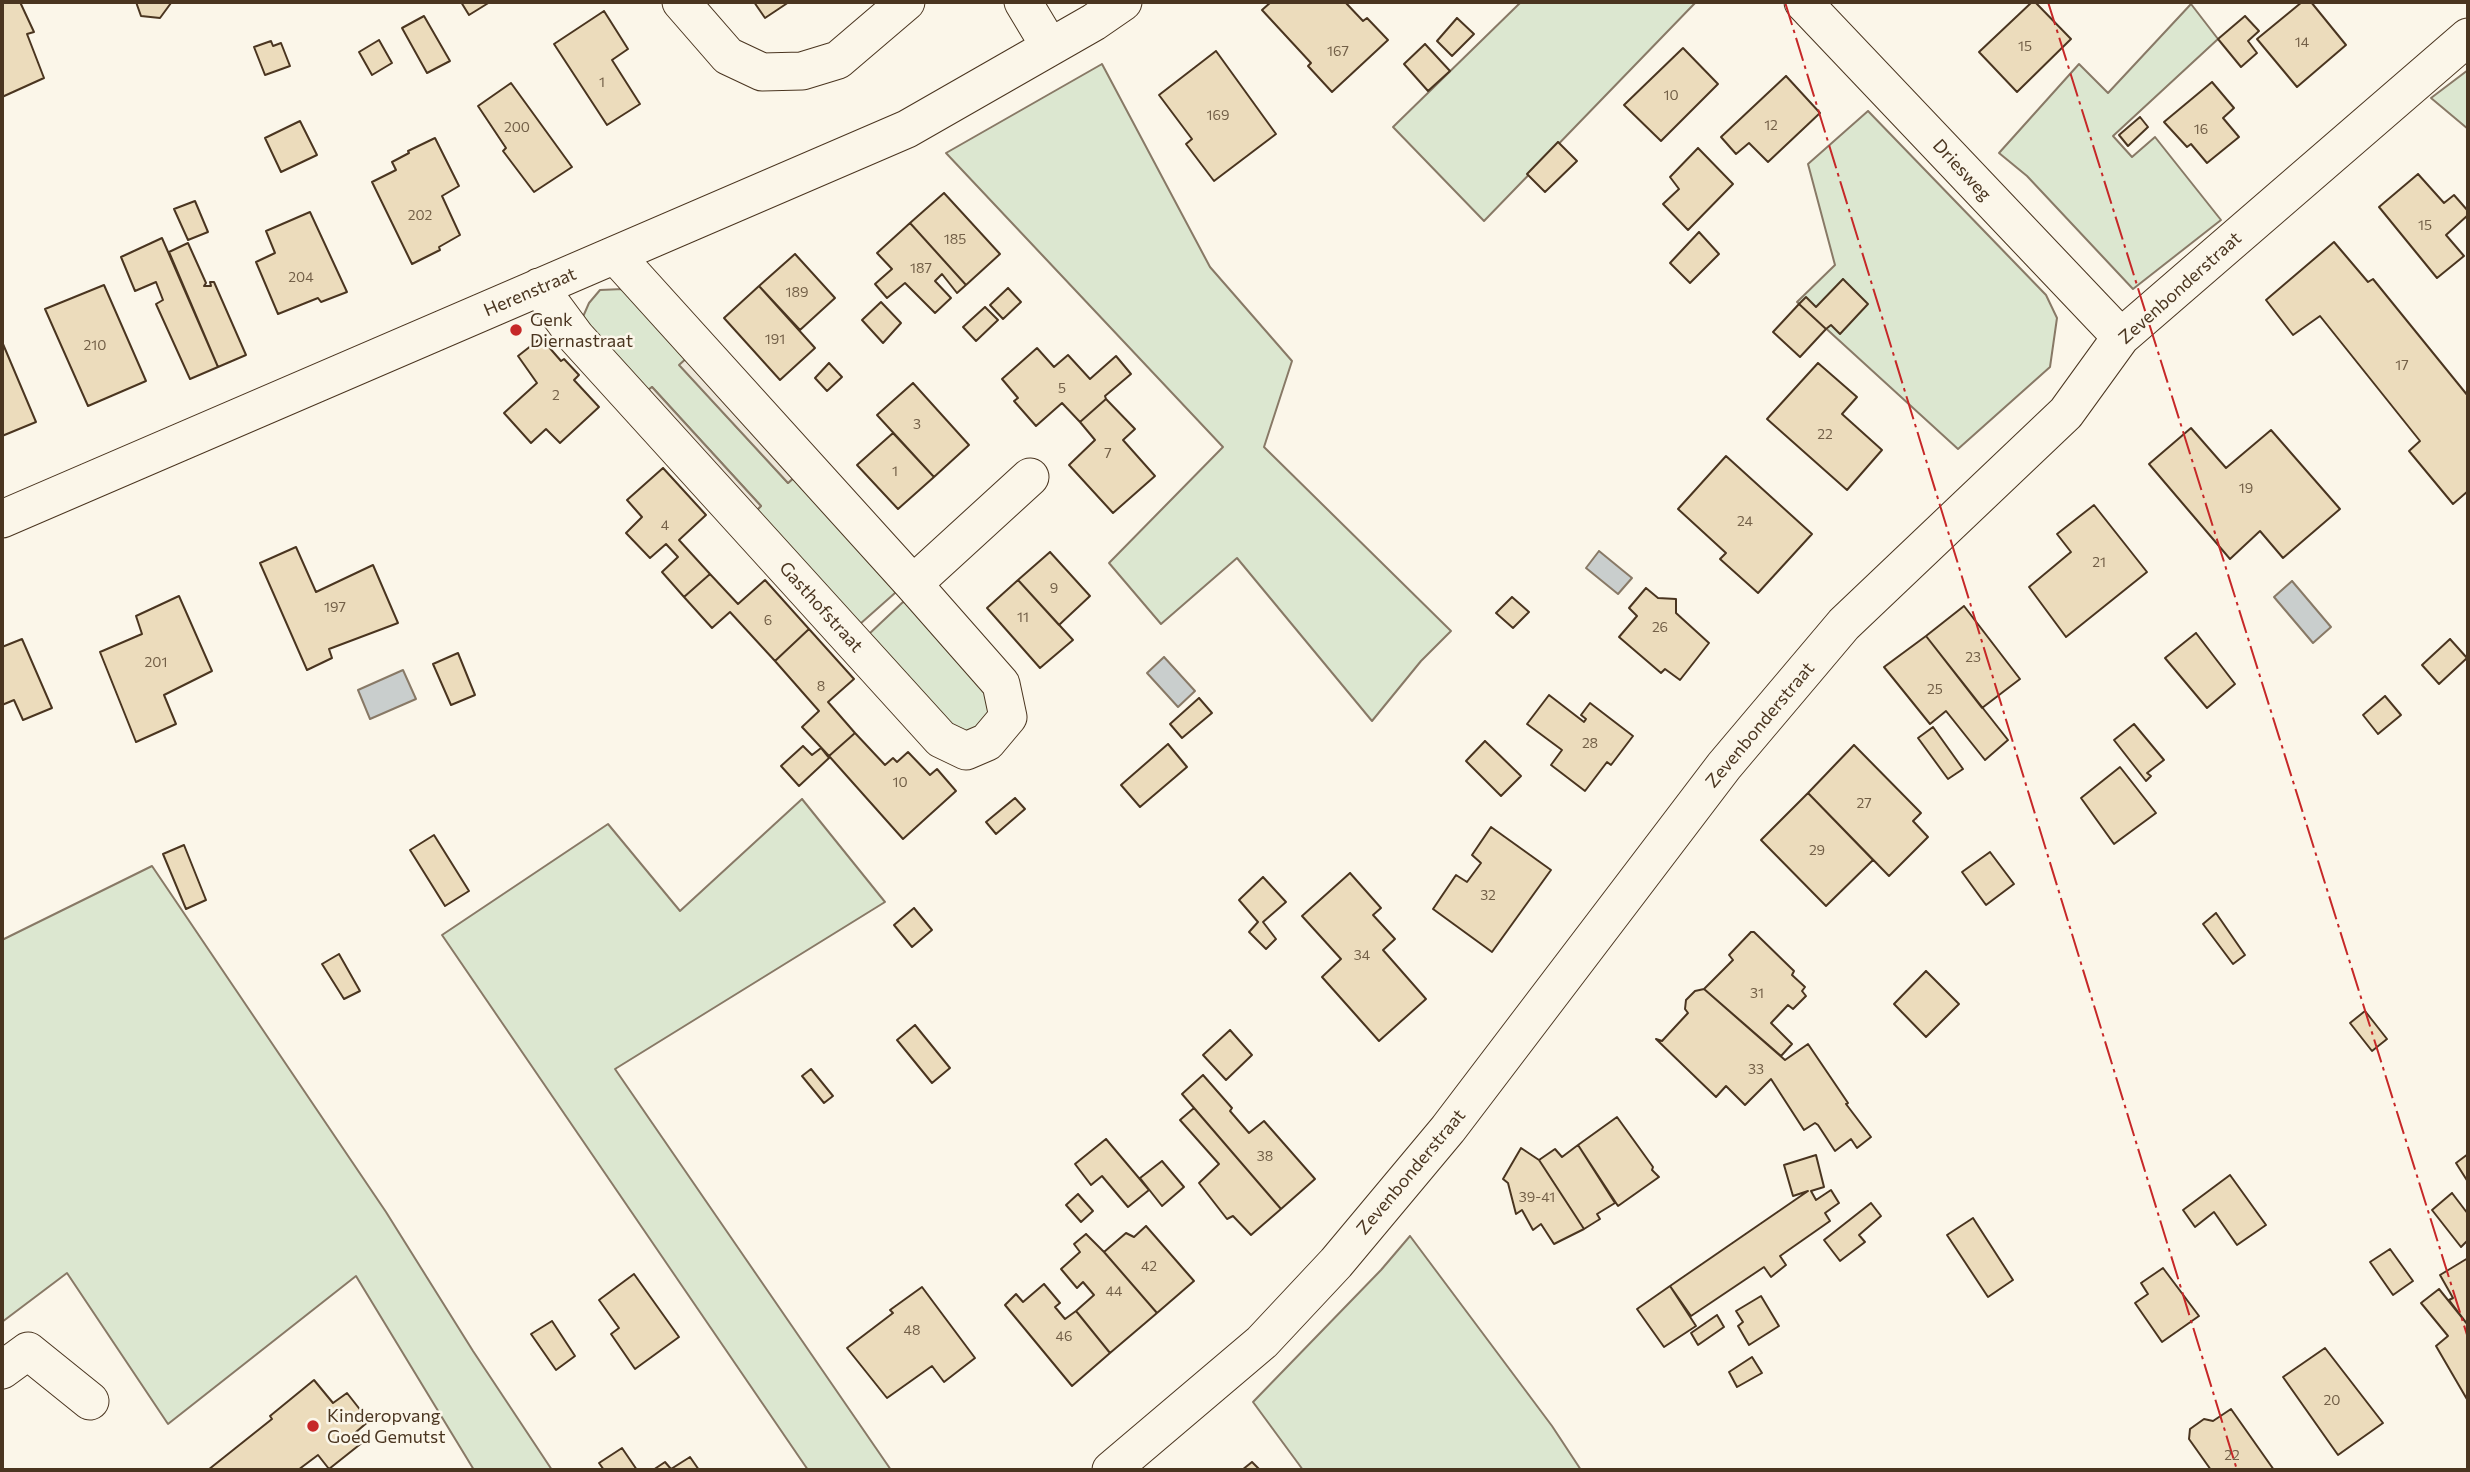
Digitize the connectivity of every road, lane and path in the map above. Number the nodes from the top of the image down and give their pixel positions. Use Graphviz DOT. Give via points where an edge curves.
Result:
graph roads {
  1 [pos="681,2"];
  2 [pos="906,2"];
  3 [pos="1023,2"];
  4 [pos="1803,2"];
  5 [pos="1097,9"];
  6 [pos="2468,37"];
  7 [pos="1050,47"];
  8 [pos="616,256"];
  9 [pos="539,287"];
  10 [pos="2121,337"];
  11 [pos="1031,477"];
  12 [pos="2,519"];
  13 [pos="914,584"];
  14 [pos="2,1370"];
  15 [pos="90,1401"];
  16 [pos="1111,1470"];
  1 -- 2 [label="street" via="728,56 762,72 802,71 838,60"];
  3 -- 7 [label="street"];
  4 -- 10 [label="street, Driesweg"];
  5 -- 7 [label="street, Herenstraat"];
  6 -- 10 [label="street, Zevenbonderstraat"];
  7 -- 8 [label="street, Herenstraat" via="907,129"];
  8 -- 9 [label="street, Herenstraat"];
  8 -- 13 [label="street, Gasthofstraat"];
  9 -- 12 [label="street, Herenstraat"];
  9 -- 13 [label="street, Gasthofstraat" via="576,337 941,739 966,751 987,742 1008,717 1001,684"];
  10 -- 16 [label="street, Zevenbonderstraat" via="2066,413 1844,624 1724,766 1448,1129 1336,1263 1262,1342"];
  11 -- 13 [label="street"];
  14 -- 15 [label="street" via="28,1351"];
}
